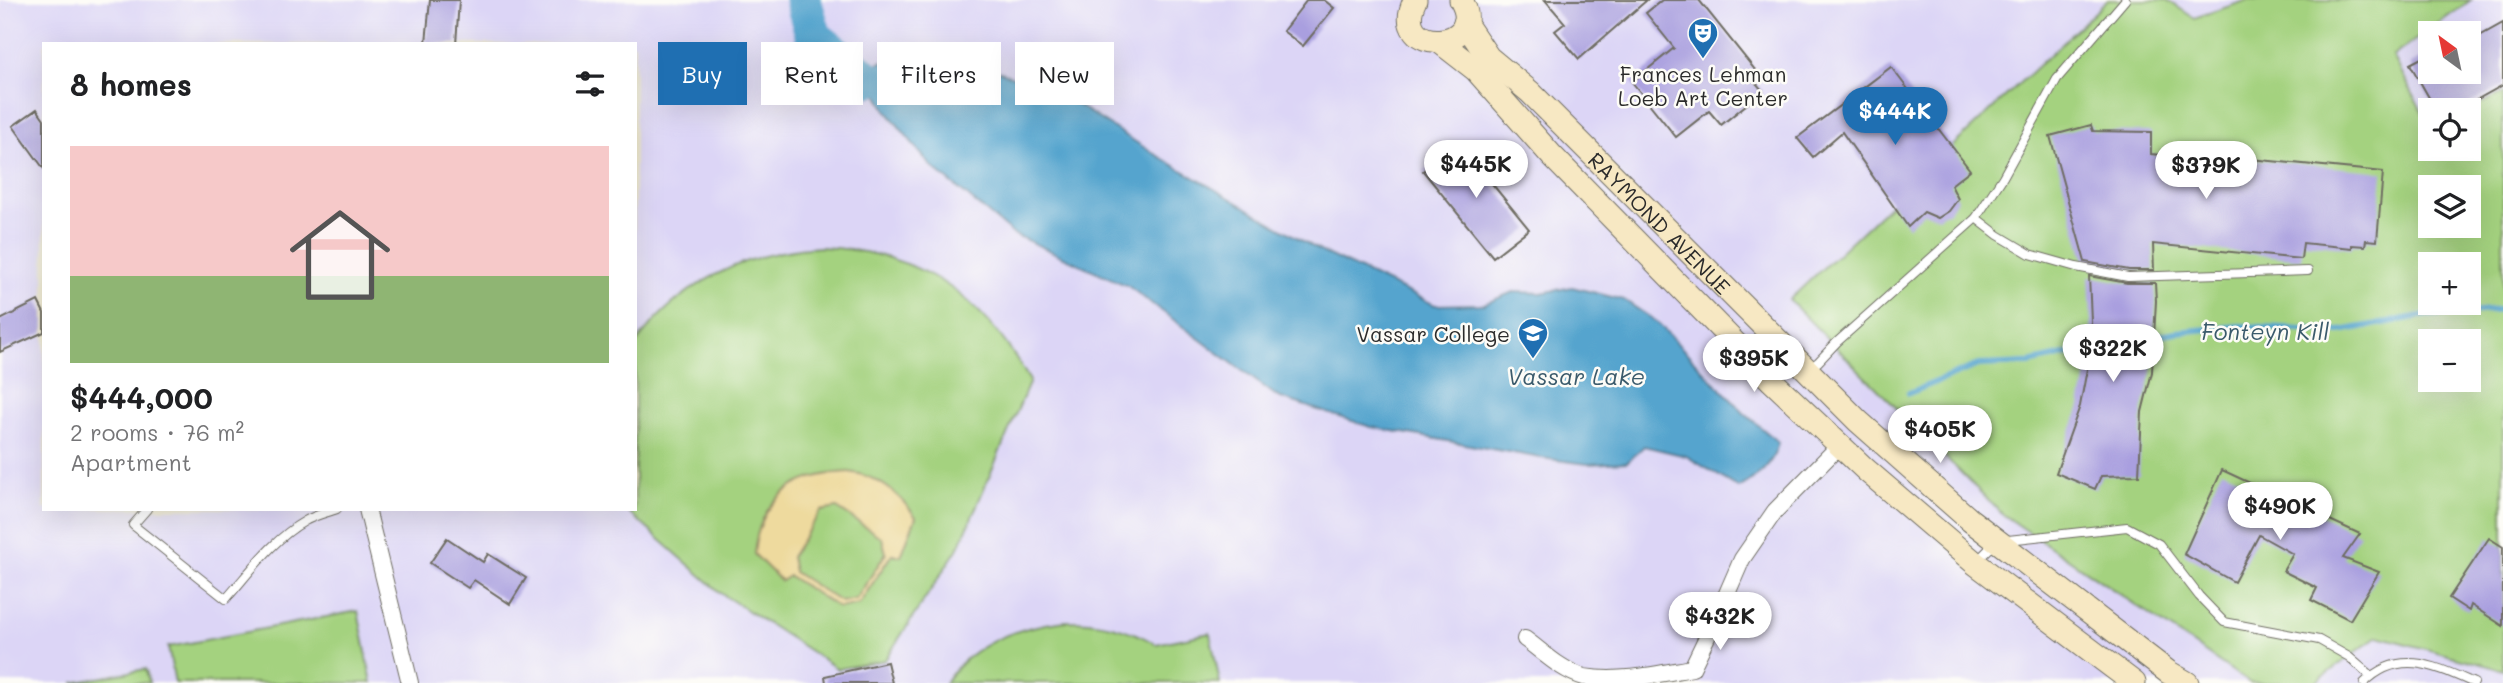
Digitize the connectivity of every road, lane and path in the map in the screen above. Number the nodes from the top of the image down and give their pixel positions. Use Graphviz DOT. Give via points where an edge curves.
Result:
graph roads {
  1 [pos="1461,0"];
  2 [pos="2125,0"];
  3 [pos="1409,4"];
  4 [pos="1465,23"];
  5 [pos="1440,42"];
  6 [pos="1616,200"];
  7 [pos="1976,218"];
  8 [pos="2308,271"];
  9 [pos="1806,370"];
  10 [pos="1840,445"];
  11 [pos="146,511"];
  12 [pos="330,511"];
  13 [pos="367,511"];
  14 [pos="1999,543"];
  15 [pos="1975,563"];
  16 [pos="1525,639"];
  17 [pos="1692,675"];
  18 [pos="2371,676"];
  19 [pos="2126,681"];
  20 [pos="410,683"];
  21 [pos="2186,683"];
  22 [pos="2364,683"];
  23 [pos="2474,683"];
  1 -- 4 [label="main road, RAYMOND AVENUE"];
  2 -- 7 [label="lane" via="2057,79"];
  3 -- 5 [label="main road, RAYMOND AVENUE" via="1417,32"];
  4 -- 5 [label="main road" via="1455,36"];
  4 -- 6 [label="main road, RAYMOND AVENUE" via="1488,57 1530,92"];
  5 -- 6 [label="main road, RAYMOND AVENUE" via="1476,70 1552,156"];
  6 -- 9 [label="main road, RAYMOND AVENUE" via="1690,254"];
  6 -- 10 [label="main road, RAYMOND AVENUE" via="1772,381"];
  7 -- 8 [label="lane" via="2030,254 2127,276"];
  7 -- 9 [label="lane"];
  9 -- 14 [label="main road, RAYMOND AVENUE"];
  10 -- 15 [label="main road, RAYMOND AVENUE"];
  10 -- 17 [label="street" via="1775,511 1742,559"];
  11 -- 12 [label="lane" via="133,525 226,599 292,530"];
  13 -- 20 [label="street"];
  14 -- 15 [label="lane"];
  14 -- 18 [label="lane" via="2127,527 2159,544 2224,622 2319,640"];
  14 -- 21 [label="main road, RAYMOND AVENUE"];
  15 -- 19 [label="main road, RAYMOND AVENUE"];
  16 -- 17 [label="street" via="1583,676 1607,680"];
  18 -- 22 [label="lane"];
  18 -- 23 [label="lane" via="2391,664 2417,663"];
}
